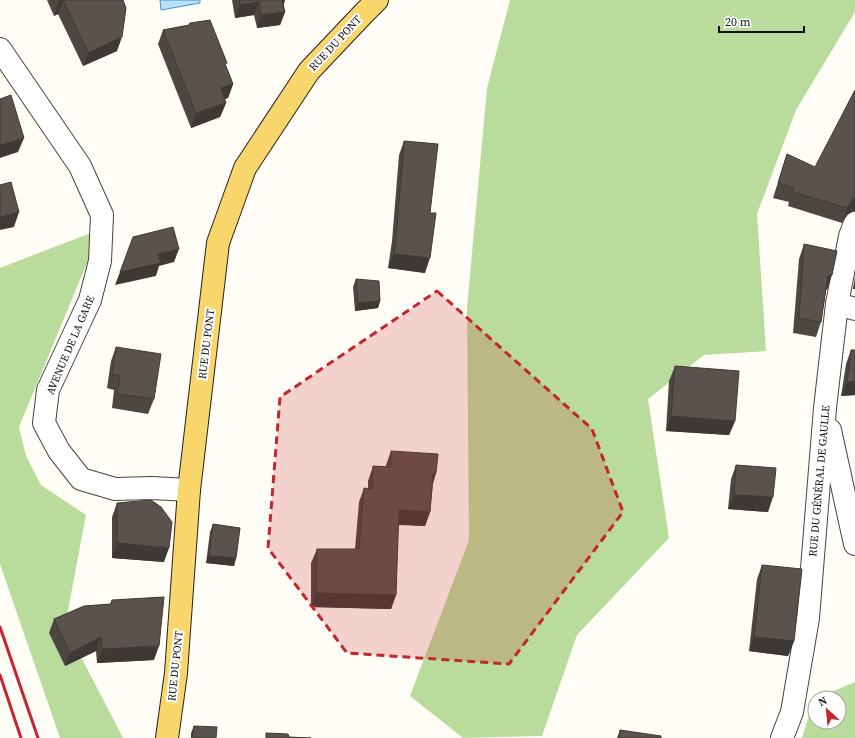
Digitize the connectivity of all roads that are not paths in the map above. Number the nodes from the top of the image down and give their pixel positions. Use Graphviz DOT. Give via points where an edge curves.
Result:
graph roads {
  1 [pos="377,0"];
  2 [pos="0,49"];
  3 [pos="855,223"];
  4 [pos="846,307"];
  5 [pos="825,408"];
  6 [pos="189,490"];
  7 [pos="855,544"];
  8 [pos="167,738"];
  9 [pos="782,738"];
  1 -- 6 [label="main road, RUE DU PONT" via="309,71 245,168 218,243"];
  2 -- 6 [label="street, AVENUE DE LA GARE" via="80,166 102,215 100,261 90,300 48,390 44,423 59,451 81,479 115,489"];
  3 -- 4 [label="street, RUE DU GÉNÉRAL DE GAULLE" via="850,236"];
  4 -- 5 [label="street, RUE DU GÉNÉRAL DE GAULLE"];
  5 -- 7 [label="street"];
  5 -- 9 [label="street, RUE DU GÉNÉRAL DE GAULLE" via="808,618 792,712"];
  6 -- 8 [label="main road, RUE DU PONT" via="176,673"];
}
